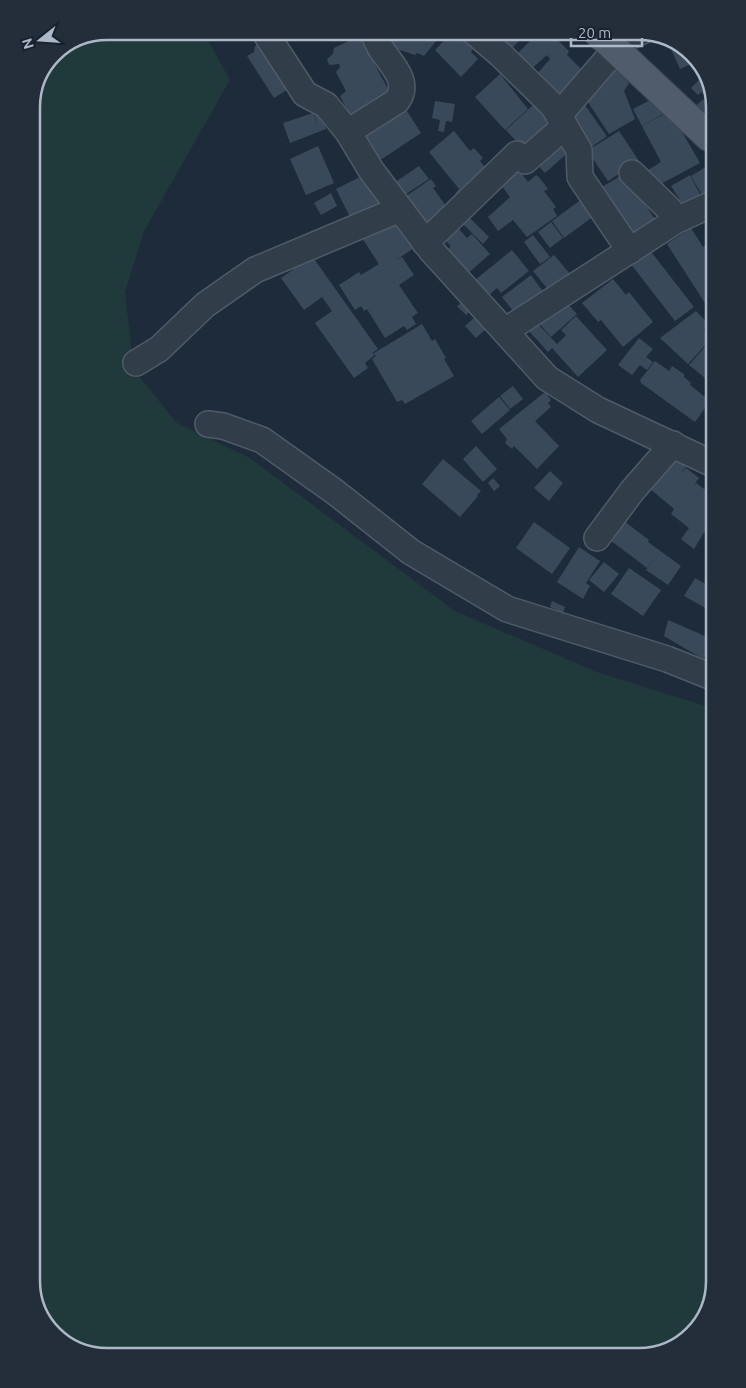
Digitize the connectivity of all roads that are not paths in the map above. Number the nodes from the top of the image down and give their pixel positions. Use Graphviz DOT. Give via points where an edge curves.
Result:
graph roads {
  1 [pos="270,40"];
  2 [pos="378,40"];
  3 [pos="483,40"];
  4 [pos="608,42"];
  5 [pos="562,121"];
  6 [pos="348,132"];
  7 [pos="706,134"];
  8 [pos="632,173"];
  9 [pos="706,207"];
  10 [pos="400,209"];
  11 [pos="677,220"];
  12 [pos="425,243"];
  13 [pos="630,251"];
  14 [pos="505,331"];
  15 [pos="136,363"];
  16 [pos="208,424"];
  17 [pos="673,444"];
  18 [pos="706,460"];
  19 [pos="597,538"];
  20 [pos="706,675"];
  1 -- 6 [label="street" via="305,94 326,105"];
  2 -- 6 [label="street" via="396,68 402,88 400,96"];
  3 -- 5 [label="street" via="539,91"];
  4 -- 5 [label="street"];
  4 -- 7 [label="main road"];
  5 -- 12 [label="street" via="525,162 518,154"];
  5 -- 13 [label="street" via="579,150 580,177"];
  6 -- 10 [label="street"];
  8 -- 11 [label="street" via="669,208"];
  9 -- 11 [label="street"];
  10 -- 12 [label="street"];
  10 -- 15 [label="street" via="255,270 206,304 159,349"];
  11 -- 13 [label="street"];
  12 -- 14 [label="street"];
  13 -- 14 [label="street"];
  14 -- 17 [label="street" via="547,378 598,410"];
  16 -- 20 [label="street" via="262,440 411,552 507,608 668,659"];
  17 -- 18 [label="street"];
  17 -- 19 [label="street"];
}
